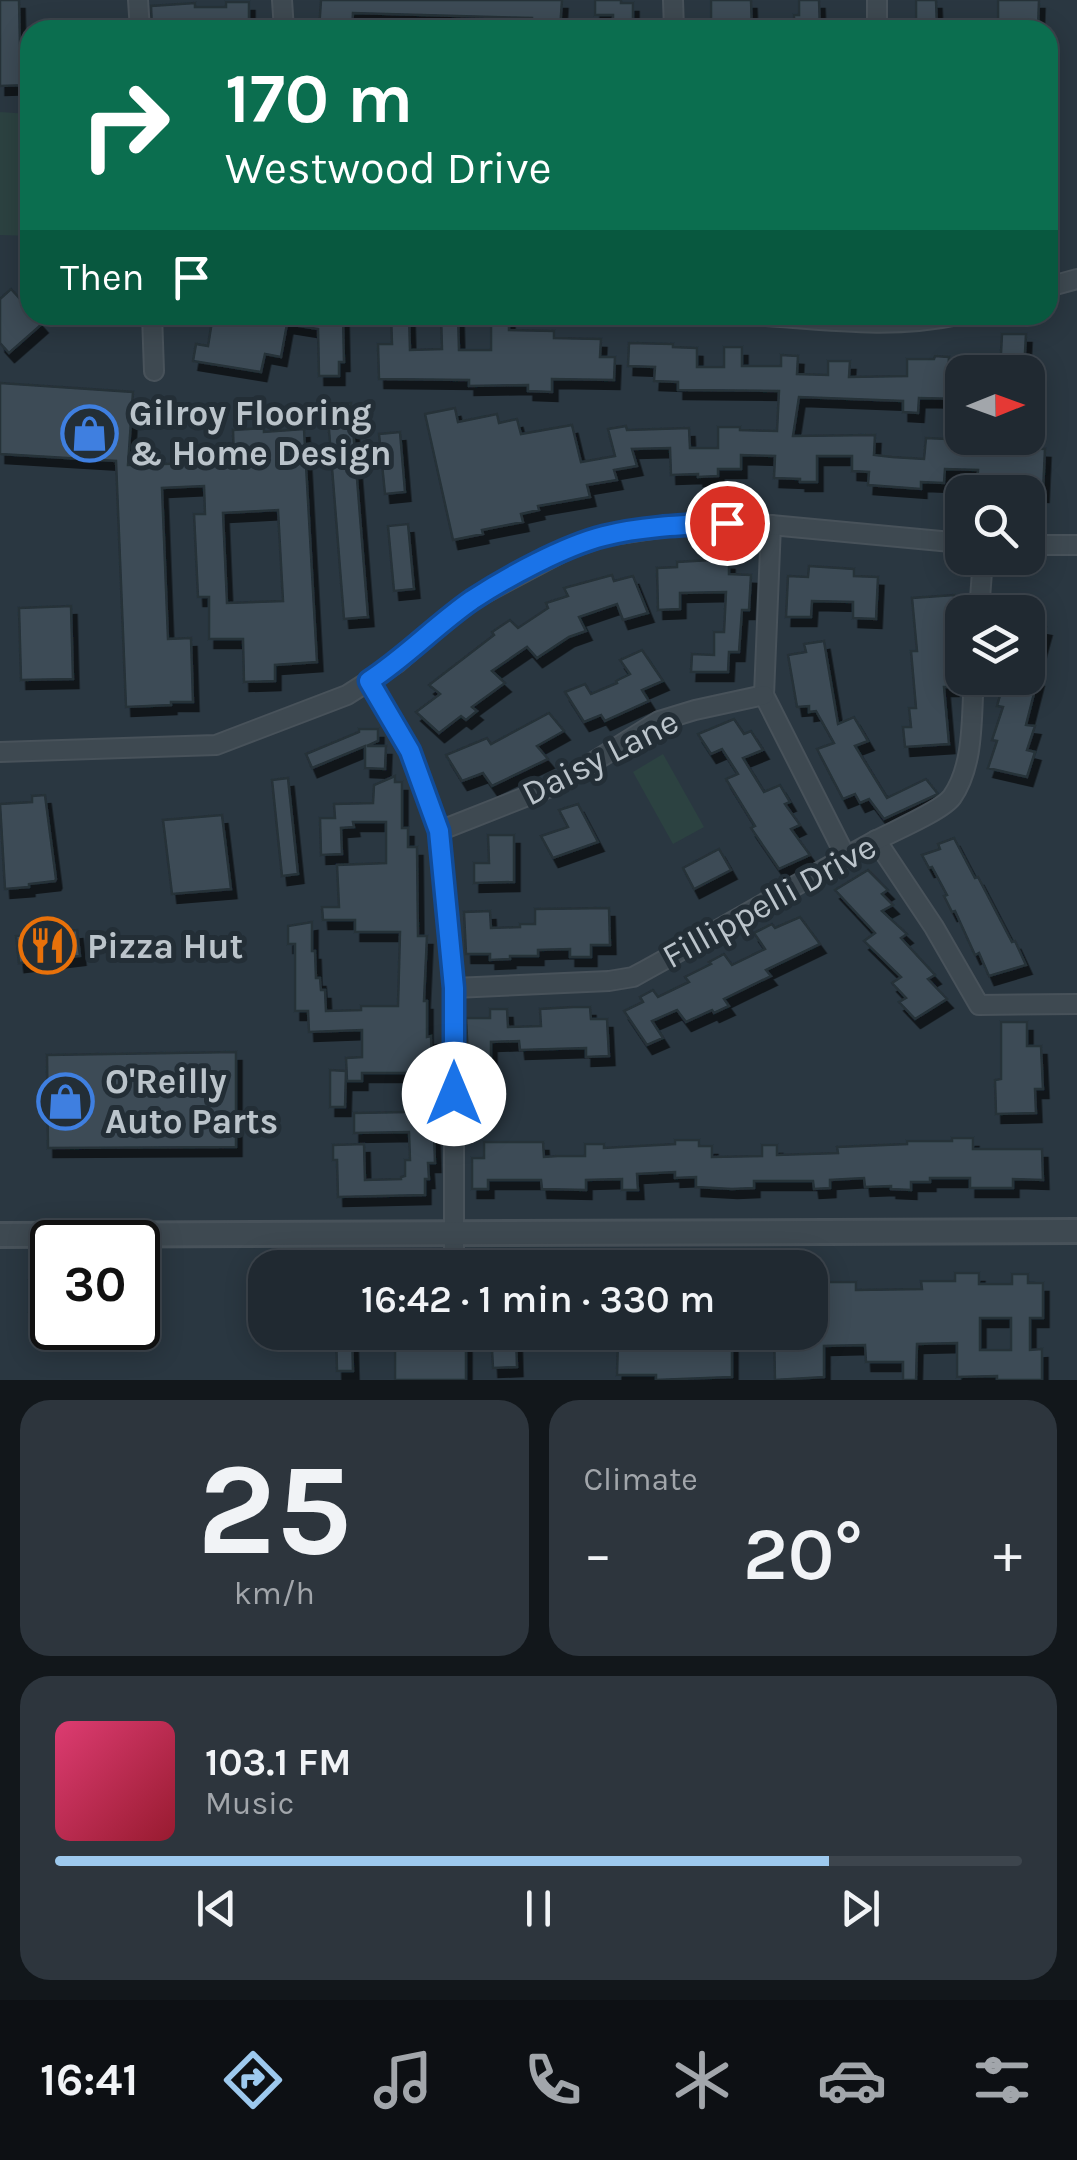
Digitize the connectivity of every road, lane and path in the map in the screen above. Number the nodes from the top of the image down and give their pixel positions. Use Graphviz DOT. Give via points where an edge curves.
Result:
graph roads {
  1 [pos="152,325"];
  2 [pos="154,370"];
  3 [pos="771,525"];
  4 [pos="945,541"];
  5 [pos="1045,544"];
  6 [pos="1077,545"];
  7 [pos="369,681"];
  8 [pos="764,695"];
  9 [pos="973,695"];
  10 [pos="0,752"];
  11 [pos="439,831"];
  12 [pos="876,840"];
  13 [pos="846,857"];
  14 [pos="454,988"];
  15 [pos="1077,1004"];
  16 [pos="1077,1231"];
  17 [pos="454,1234"];
  18 [pos="0,1235"];
  19 [pos="454,1250"];
  1 -- 2 [label="street"];
  3 -- 4 [label="street"];
  3 -- 7 [label="street" via="679,525 580,543 474,599"];
  3 -- 8 [label="street"];
  5 -- 6 [label="street"];
  7 -- 10 [label="street" via="216,745"];
  7 -- 11 [label="street" via="410,751"];
  8 -- 11 [label="street, Daisy Lane" via="660,721 558,784"];
  8 -- 13 [label="street"];
  9 -- 12 [label="street, Fillippelli Drive" via="960,785 949,802"];
  11 -- 14 [label="street"];
  12 -- 13 [label="street, Fillippelli Drive"];
  12 -- 15 [label="street" via="979,1005"];
  13 -- 14 [label="street, Fillippelli Drive" via="633,977"];
  14 -- 17 [label="street"];
  16 -- 17 [label="street"];
  17 -- 18 [label="street"];
  17 -- 19 [label="street"];
}
